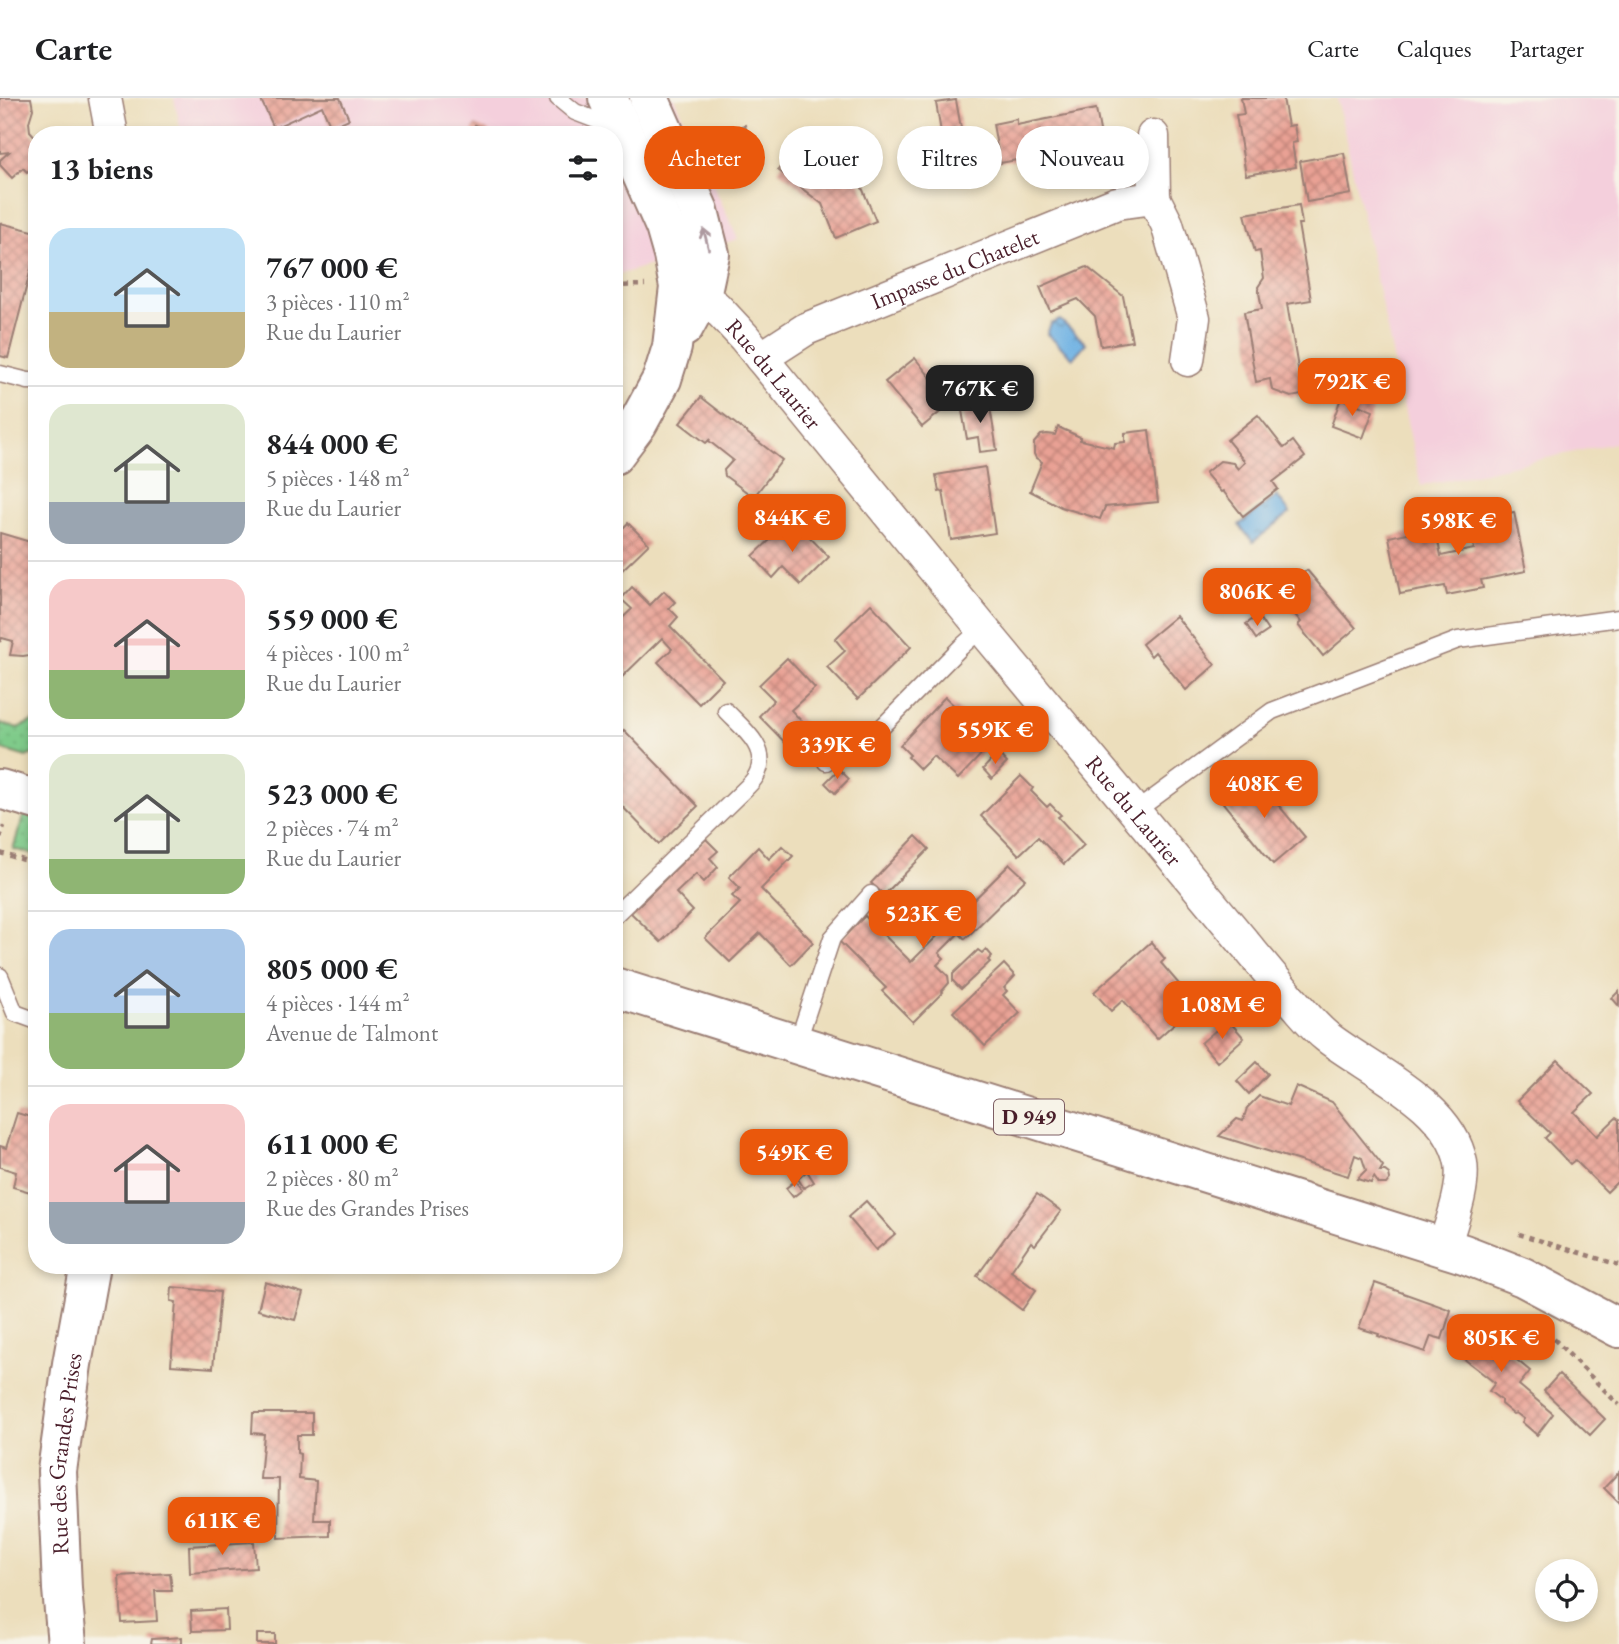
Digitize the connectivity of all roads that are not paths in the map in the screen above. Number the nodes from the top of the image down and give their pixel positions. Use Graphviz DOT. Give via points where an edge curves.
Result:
graph roads {
  1 [pos="105,98"];
  2 [pos="558,98"];
  3 [pos="649,98"];
  4 [pos="615,114"];
  5 [pos="110,126"];
  6 [pos="623,132"];
  7 [pos="1153,136"];
  8 [pos="1154,198"];
  9 [pos="676,289"];
  10 [pos="761,358"];
  11 [pos="1188,360"];
  12 [pos="0,374"];
  13 [pos="28,381"];
  14 [pos="623,443"];
  15 [pos="1619,618"];
  16 [pos="982,628"];
  17 [pos="726,711"];
  18 [pos="826,762"];
  19 [pos="0,789"];
  20 [pos="28,797"];
  21 [pos="1136,811"];
  22 [pos="871,894"];
  23 [pos="623,907"];
  24 [pos="0,976"];
  25 [pos="623,989"];
  26 [pos="28,1018"];
  27 [pos="797,1044"];
  28 [pos="1444,1247"];
  29 [pos="88,1274"];
  30 [pos="1619,1328"];
  31 [pos="67,1644"];
  1 -- 5 [label="street"];
  2 -- 4 [label="lane" via="575,111"];
  9 -- 3 [label="main road, one-way" via="710,254 699,211"];
  6 -- 9 [label="main road" via="665,227"];
  7 -- 8 [label="street"];
  8 -- 10 [label="street, Impasse du Chatelet" via="1117,203 806,329"];
  8 -- 11 [label="street" via="1167,223 1194,318"];
  9 -- 10 [label="street, Rue du Laurier" via="716,307"];
  9 -- 14 [label="main road" via="672,347 662,379"];
  10 -- 16 [label="street, Rue du Laurier"];
  12 -- 13 [label="lane"];
  15 -- 21 [label="lane" via="1458,640 1272,711"];
  16 -- 18 [label="lane" via="877,732"];
  16 -- 21 [label="street, Rue du Laurier"];
  17 -- 23 [label="lane" via="754,740 761,762 758,773"];
  19 -- 20 [label="main road"];
  21 -- 28 [label="street, Rue du Laurier" via="1325,1035 1417,1098 1439,1119 1461,1165 1461,1183"];
  22 -- 27 [label="lane" via="832,938"];
  24 -- 26 [label="lane" via="15,1013"];
  25 -- 27 [label="main road, D 949"];
  27 -- 28 [label="main road, D 949"];
  28 -- 30 [label="main road, D 949" via="1523,1277"];
  29 -- 31 [label="main road, Rue des Grandes Prises" via="57,1471"];
}
